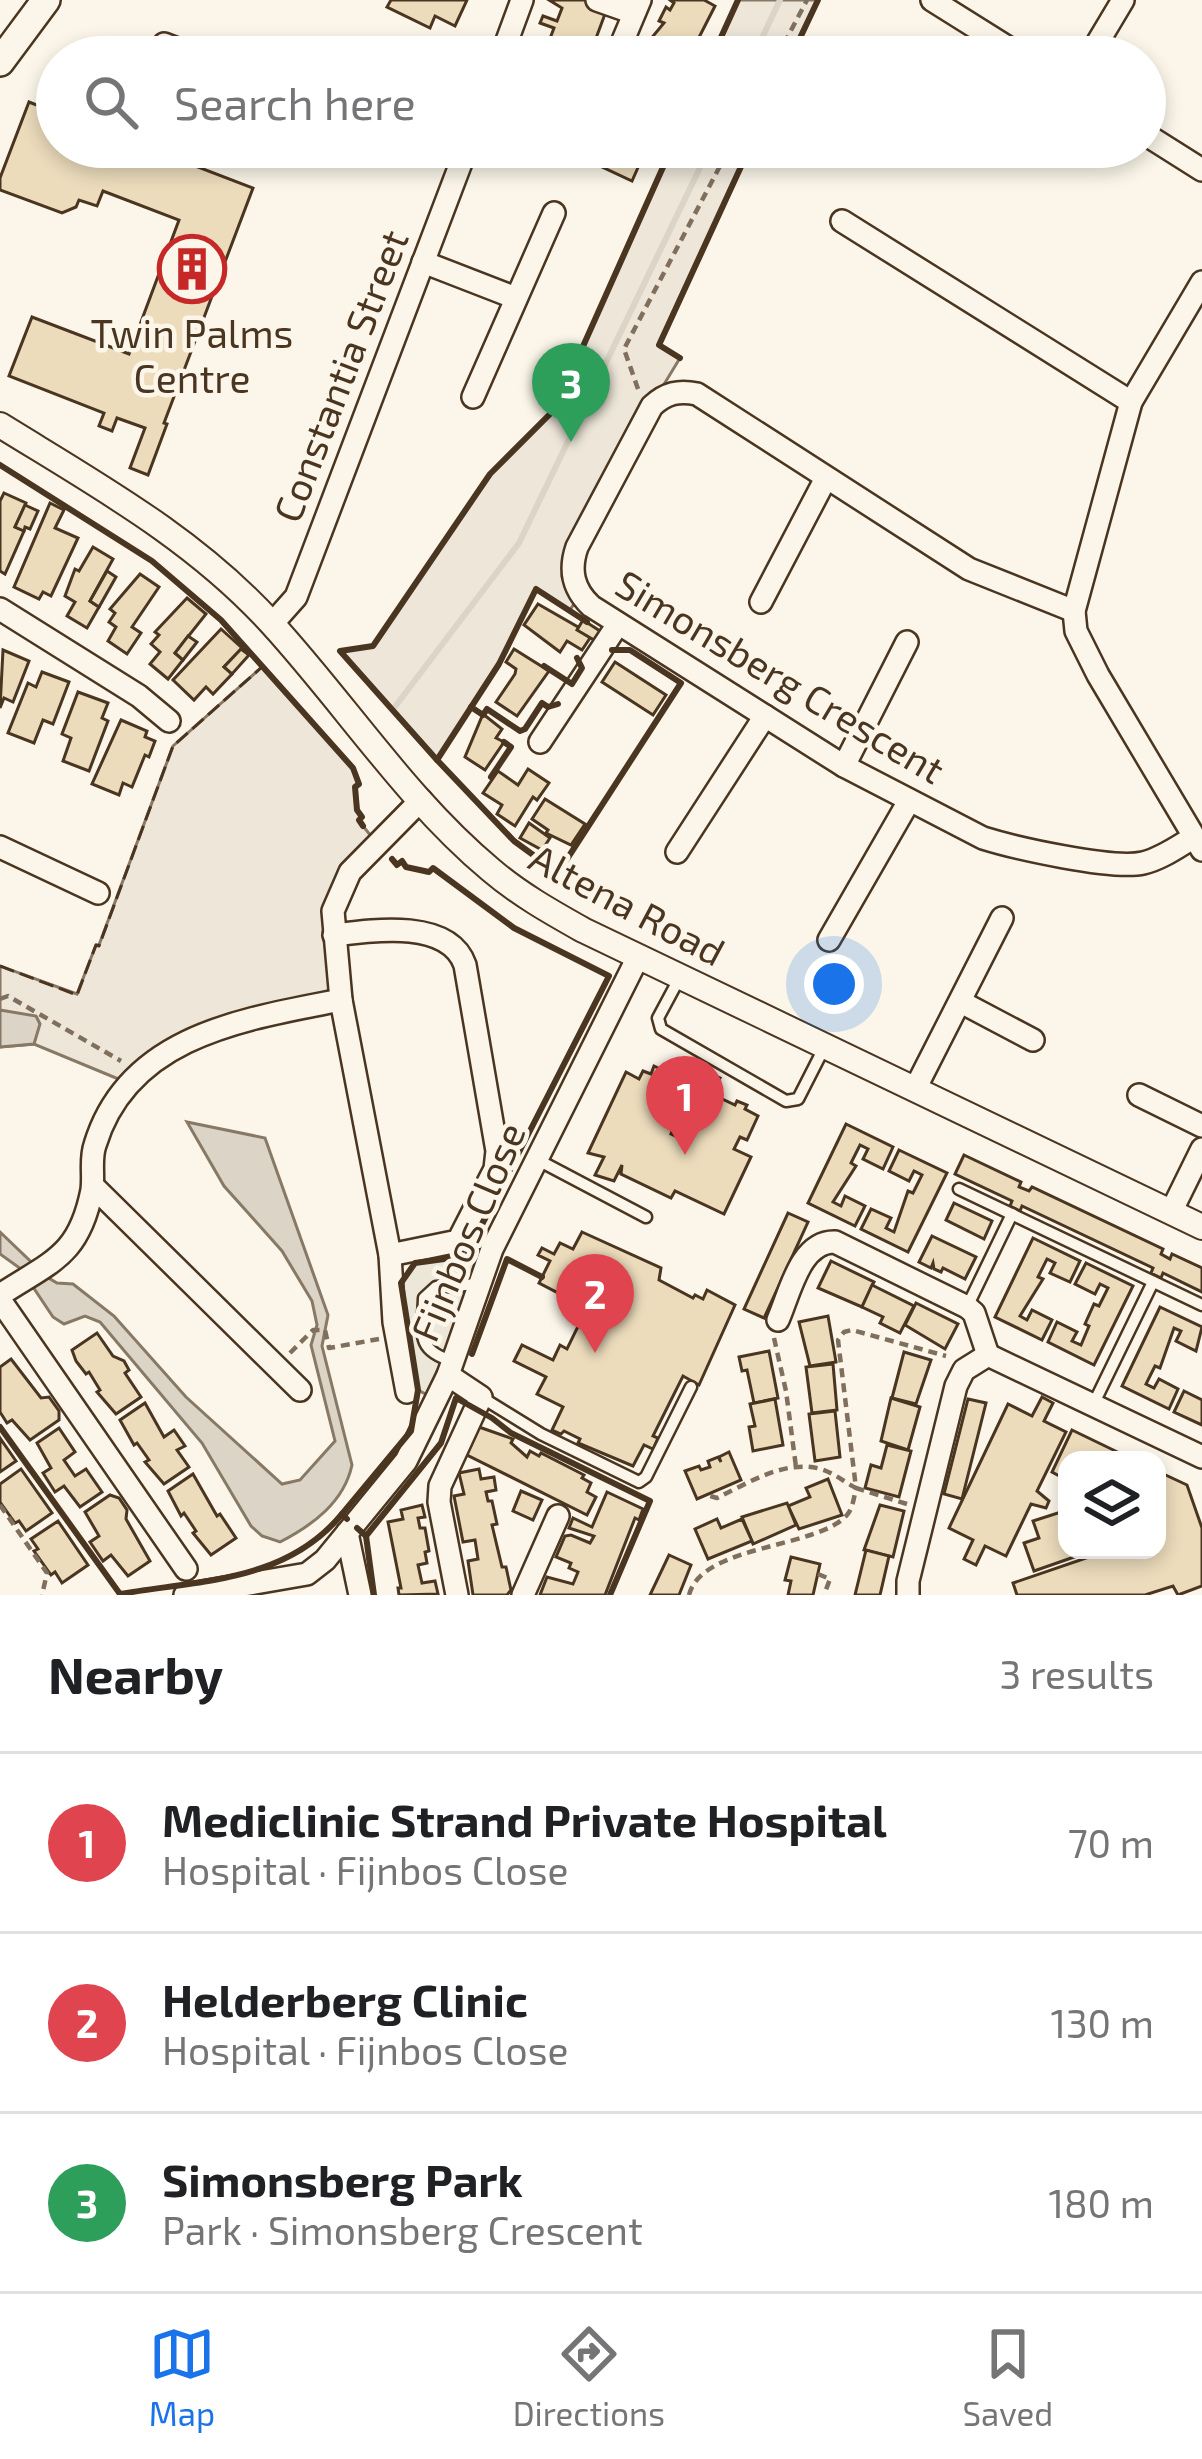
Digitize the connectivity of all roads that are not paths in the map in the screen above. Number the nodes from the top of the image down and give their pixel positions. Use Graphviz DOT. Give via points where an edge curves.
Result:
graph roads {
  1 [pos="46,0"];
  2 [pos="522,0"];
  3 [pos="597,0"];
  4 [pos="932,0"];
  5 [pos="1123,0"];
  6 [pos="637,7"];
  7 [pos="509,36"];
  8 [pos="625,36"];
  9 [pos="989,36"];
  10 [pos="1102,36"];
  11 [pos="0,62"];
  12 [pos="1166,147"];
  13 [pos="458,168"];
  14 [pos="1202,170"];
  15 [pos="554,213"];
  16 [pos="842,221"];
  17 [pos="423,262"];
  18 [pos="1202,282"];
  19 [pos="516,298"];
  20 [pos="473,397"];
  21 [pos="1131,403"];
  22 [pos="0,425"];
  23 [pos="826,478"];
  24 [pos="761,602"];
  25 [pos="0,609"];
  26 [pos="1074,611"];
  27 [pos="272,624"];
  28 [pos="618,624"];
  29 [pos="907,642"];
  30 [pos="765,716"];
  31 [pos="169,722"];
  32 [pos="540,742"];
  33 [pos="844,766"];
  34 [pos="421,800"];
  35 [pos="909,801"];
  36 [pos="1198,843"];
  37 [pos="0,847"];
  38 [pos="677,852"];
  39 [pos="98,893"];
  40 [pos="1001,918"];
  41 [pos="334,934"];
  42 [pos="830,940"];
  43 [pos="638,957"];
  44 [pos="680,977"];
  45 [pos="341,1000"];
  46 [pos="961,1002"];
  47 [pos="1033,1040"];
  48 [pos="825,1046"];
  49 [pos="915,1089"];
  50 [pos="1139,1095"];
  51 [pos="1201,1124"];
  52 [pos="1202,1149"];
  53 [pos="535,1159"];
  54 [pos="93,1186"];
  55 [pos="959,1189"];
  56 [pos="1171,1212"];
  57 [pos="1012,1214"];
  58 [pos="646,1217"];
  59 [pos="1202,1227"];
  60 [pos="390,1255"];
  61 [pos="1153,1282"];
  62 [pos="480,1284"];
  63 [pos="0,1298"];
  64 [pos="1202,1305"];
  65 [pos="967,1307"];
  66 [pos="778,1320"];
  67 [pos="988,1355"];
  68 [pos="450,1368"];
  69 [pos="691,1387"];
  70 [pos="300,1390"];
  71 [pos="407,1392"];
  72 [pos="481,1397"];
  73 [pos="1094,1405"];
  74 [pos="1202,1457"];
  75 [pos="558,1516"];
  76 [pos="350,1530"];
  77 [pos="186,1570"];
  78 [pos="185,1595"];
  79 [pos="360,1595"];
  80 [pos="457,1595"];
  81 [pos="524,1595"];
  82 [pos="908,1595"];
  1 -- 11 [label="main road"];
  2 -- 7 [label="street"];
  3 -- 6 [label="street"];
  4 -- 9 [label="street"];
  5 -- 10 [label="street"];
  6 -- 8 [label="street"];
  12 -- 14 [label="street"];
  13 -- 17 [label="street, Constantia Street"];
  15 -- 19 [label="street"];
  16 -- 21 [label="street"];
  17 -- 19 [label="street"];
  17 -- 27 [label="street, Constantia Street" via="296,597"];
  18 -- 21 [label="street"];
  19 -- 20 [label="street"];
  21 -- 26 [label="street"];
  22 -- 27 [label="street, Altena Road" via="174,535"];
  23 -- 24 [label="street"];
  23 -- 26 [label="street" via="969,569"];
  23 -- 28 [label="street, Simonsberg Crescent" via="697,394 666,395 647,413 572,565 584,600"];
  25 -- 31 [label="street"];
  26 -- 36 [label="street" via="1098,676"];
  27 -- 34 [label="street, Altena Road"];
  28 -- 30 [label="street, Simonsberg Crescent"];
  28 -- 32 [label="street"];
  29 -- 33 [label="street"];
  30 -- 33 [label="street, Simonsberg Crescent"];
  30 -- 38 [label="street"];
  33 -- 35 [label="street, Simonsberg Crescent"];
  34 -- 41 [label="street" via="350,872 337,896"];
  34 -- 43 [label="street, Altena Road" via="512,887"];
  35 -- 36 [label="street, Simonsberg Crescent" via="1005,845 1126,865"];
  35 -- 42 [label="street"];
  37 -- 39 [label="street"];
  40 -- 46 [label="street"];
  41 -- 45 [label="street"];
  41 -- 60 [label="street" via="432,935 457,947 465,965 495,1169 458,1241"];
  43 -- 44 [label="street, Altena Road"];
  43 -- 53 [label="street, Fijnbos Close"];
  44 -- 48 [label="street, Altena Road"];
  44 -- 48 [label="lane" via="658,1018 661,1029 786,1101 797,1099"];
  45 -- 54 [label="street" via="178,1042 104,1121 93,1150"];
  45 -- 60 [label="street"];
  46 -- 47 [label="street"];
  46 -- 49 [label="street"];
  48 -- 49 [label="street, Altena Road"];
  49 -- 56 [label="street, Altena Road"];
  50 -- 51 [label="street"];
  52 -- 56 [label="street"];
  53 -- 58 [label="lane"];
  53 -- 62 [label="street, Fijnbos Close"];
  54 -- 63 [label="street" via="79,1237"];
  54 -- 70 [label="street"];
  55 -- 57 [label="lane"];
  56 -- 59 [label="street, Altena Road"];
  57 -- 61 [label="lane"];
  57 -- 65 [label="lane"];
  60 -- 71 [label="street"];
  61 -- 64 [label="lane"];
  61 -- 73 [label="lane"];
  62 -- 68 [label="street, Fijnbos Close"];
  62 -- 68 [label="lane" via="436,1287 424,1298 423,1341"];
  63 -- 77 [label="street"];
  65 -- 66 [label="street" via="825,1242 808,1253"];
  65 -- 67 [label="street"];
  67 -- 73 [label="street"];
  67 -- 82 [label="street" via="956,1386"];
  68 -- 72 [label="street"];
  68 -- 76 [label="street, Fijnbos Close" via="416,1446"];
  69 -- 72 [label="lane" via="639,1482"];
  72 -- 80 [label="street" via="438,1495"];
  73 -- 74 [label="street"];
  75 -- 81 [label="street"];
  76 -- 78 [label="street, Fijnbos Close" via="308,1574"];
  76 -- 79 [label="street"];
}
